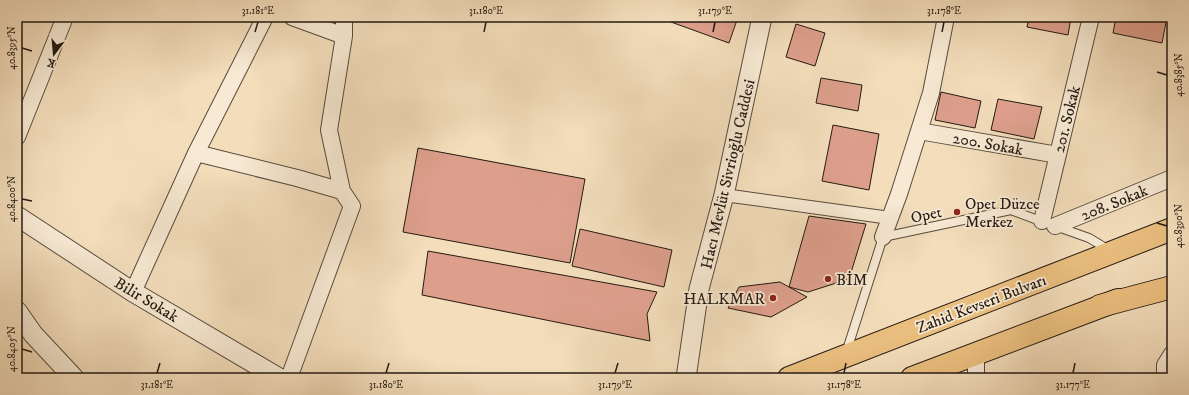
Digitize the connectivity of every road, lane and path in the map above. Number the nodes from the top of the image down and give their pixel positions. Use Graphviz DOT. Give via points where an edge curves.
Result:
graph roads {
  1 [pos="65,17"];
  2 [pos="265,17"];
  3 [pos="292,17"];
  4 [pos="344,17"];
  5 [pos="762,17"];
  6 [pos="946,17"];
  7 [pos="1091,17"];
  8 [pos="344,36"];
  9 [pos="919,131"];
  10 [pos="17,137"];
  11 [pos="196,153"];
  12 [pos="1058,155"];
  13 [pos="1172,178"];
  14 [pos="342,190"];
  15 [pos="724,195"];
  16 [pos="17,216"];
  17 [pos="890,218"];
  18 [pos="1048,224"];
  19 [pos="1172,229"];
  20 [pos="883,237"];
  21 [pos="1113,252"];
  22 [pos="1172,279"];
  23 [pos="1172,287"];
  24 [pos="133,292"];
  25 [pos="1100,306"];
  26 [pos="17,311"];
  27 [pos="976,354"];
  28 [pos="1172,354"];
  29 [pos="845,356"];
  30 [pos="74,378"];
  31 [pos="279,378"];
  32 [pos="289,378"];
  33 [pos="686,378"];
  34 [pos="789,378"];
  35 [pos="912,378"];
  36 [pos="976,378"];
  37 [pos="1165,378"];
  1 -- 10 [label="street"];
  2 -- 11 [label="street"];
  3 -- 8 [label="street"];
  4 -- 8 [label="street"];
  5 -- 15 [label="street, Hacı Mevlüt Sivrioğlu Caddesi"];
  6 -- 9 [label="street" via="931,94"];
  7 -- 12 [label="street, 201. Sokak"];
  8 -- 14 [label="street" via="329,130"];
  9 -- 12 [label="street, 200. Sokak"];
  9 -- 17 [label="street"];
  11 -- 14 [label="street"];
  11 -- 24 [label="street"];
  12 -- 18 [label="street, 201. Sokak"];
  13 -- 18 [label="street, 208. Sokak"];
  14 -- 32 [label="street" via="352,206"];
  15 -- 17 [label="street"];
  15 -- 33 [label="street, Hacı Mevlüt Sivrioğlu Caddesi" via="699,289"];
  16 -- 24 [label="street, Bilir Sokak"];
  17 -- 20 [label="street"];
  18 -- 20 [label="lane, Opet" via="1011,210"];
  18 -- 21 [label="lane, Opet" via="1090,238"];
  19 -- 21 [label="main road, Zahid Kevseri Bulvarı"];
  20 -- 29 [label="lane"];
  21 -- 29 [label="main road, Zahid Kevseri Bulvarı"];
  22 -- 25 [label="main road"];
  23 -- 25 [label="main road"];
  24 -- 31 [label="street, Bilir Sokak"];
  25 -- 27 [label="main road"];
  26 -- 30 [label="street" via="33,334"];
  27 -- 35 [label="main road"];
  27 -- 36 [label="street"];
  28 -- 37 [label="street" via="1165,365"];
  29 -- 34 [label="main road, Zahid Kevseri Bulvarı"];
}
